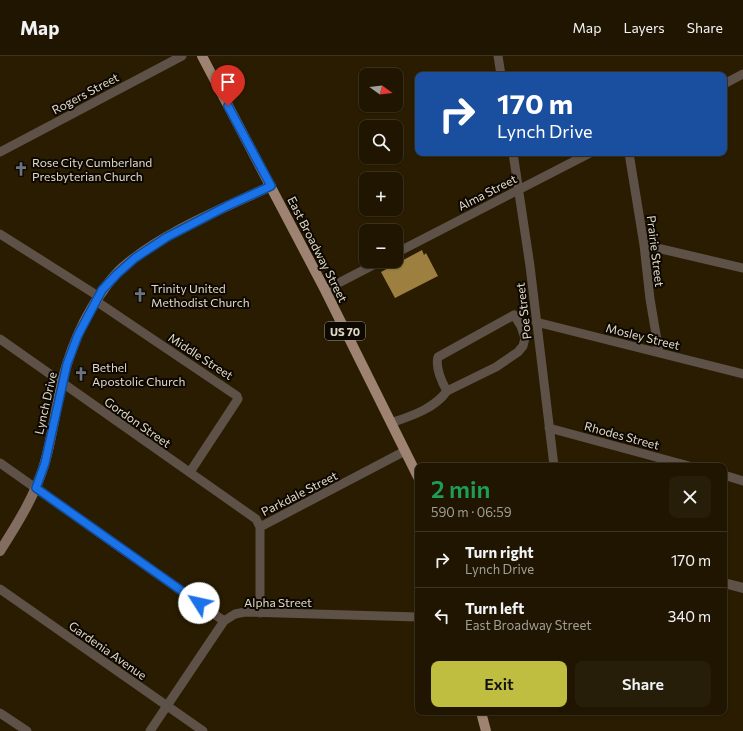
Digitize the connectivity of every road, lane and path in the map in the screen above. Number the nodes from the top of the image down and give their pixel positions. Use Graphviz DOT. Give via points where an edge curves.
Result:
graph roads {
  1 [pos="182,56"];
  2 [pos="202,56"];
  3 [pos="498,56"];
  4 [pos="500,72"];
  5 [pos="743,74"];
  6 [pos="727,82"];
  7 [pos="0,152"];
  8 [pos="514,156"];
  9 [pos="584,156"];
  10 [pos="629,156"];
  11 [pos="271,186"];
  12 [pos="519,189"];
  13 [pos="0,234"];
  14 [pos="644,244"];
  15 [pos="403,249"];
  16 [pos="367,268"];
  17 [pos="743,268"];
  18 [pos="325,290"];
  19 [pos="97,299"];
  20 [pos="536,322"];
  21 [pos="0,339"];
  22 [pos="659,352"];
  23 [pos="743,374"];
  24 [pos="62,383"];
  25 [pos="447,392"];
  26 [pos="391,423"];
  27 [pos="549,428"];
  28 [pos="405,451"];
  29 [pos="0,463"];
  30 [pos="554,463"];
  31 [pos="678,463"];
  32 [pos="415,471"];
  33 [pos="190,472"];
  34 [pos="727,476"];
  35 [pos="743,480"];
  36 [pos="36,488"];
  37 [pos="260,527"];
  38 [pos="0,551"];
  39 [pos="727,584"];
  40 [pos="743,588"];
  41 [pos="0,589"];
  42 [pos="260,612"];
  43 [pos="415,617"];
  44 [pos="224,621"];
  45 [pos="167,706"];
  46 [pos="0,713"];
  47 [pos="482,715"];
  48 [pos="27,731"];
  49 [pos="150,731"];
  50 [pos="203,731"];
  51 [pos="486,731"];
  1 -- 7 [label="street, Rogers Street"];
  2 -- 11 [label="main road, East Broadway Street / US 70"];
  3 -- 4 [label="street"];
  5 -- 6 [label="street"];
  8 -- 12 [label="street, Poe Street"];
  9 -- 12 [label="street, Alma Street"];
  10 -- 14 [label="street, Prairie Street"];
  11 -- 18 [label="main road, East Broadway Street / US 70"];
  11 -- 19 [label="main road, Lynch Drive" via="167,237 122,268"];
  12 -- 15 [label="street, Alma Street"];
  12 -- 20 [label="street, Poe Street"];
  13 -- 19 [label="street, Middle Street"];
  14 -- 17 [label="street"];
  14 -- 22 [label="street, Prairie Street"];
  16 -- 18 [label="street"];
  18 -- 26 [label="main road, East Broadway Street / US 70"];
  19 -- 24 [label="main road, Lynch Drive" via="78,335"];
  19 -- 33 [label="street, Middle Street" via="237,396 238,399"];
  20 -- 22 [label="street, Mosley Street"];
  20 -- 27 [label="street, Poe Street"];
  21 -- 24 [label="street, Gordon Street"];
  22 -- 23 [label="street, Mosley Street"];
  24 -- 33 [label="street, Gordon Street"];
  24 -- 36 [label="main road, Lynch Drive" via="45,463"];
  25 -- 25 [label="street" via="496,367 518,352 525,338 514,315 438,357 440,375"];
  25 -- 26 [label="street" via="437,403"];
  26 -- 28 [label="main road, East Broadway Street / US 70"];
  27 -- 30 [label="street, Poe Street"];
  27 -- 31 [label="street, Rhodes Street"];
  28 -- 32 [label="main road, East Broadway Street / US 70"];
  28 -- 37 [label="street, Parkdale Street"];
  29 -- 36 [label="street"];
  33 -- 37 [label="street, Gordon Street" via="256,519"];
  34 -- 35 [label="street"];
  36 -- 38 [label="main road, Lynch Drive"];
  36 -- 44 [label="street"];
  37 -- 42 [label="street, Parkdale Street"];
  39 -- 40 [label="street"];
  41 -- 45 [label="street, Gardenia Avenue"];
  42 -- 43 [label="street, Alpha Street"];
  42 -- 44 [label="street, Alpha Street" via="240,613"];
  44 -- 45 [label="street"];
  45 -- 49 [label="street"];
  45 -- 50 [label="street, Gardenia Avenue"];
  46 -- 48 [label="street"];
  47 -- 51 [label="main road"];
}
